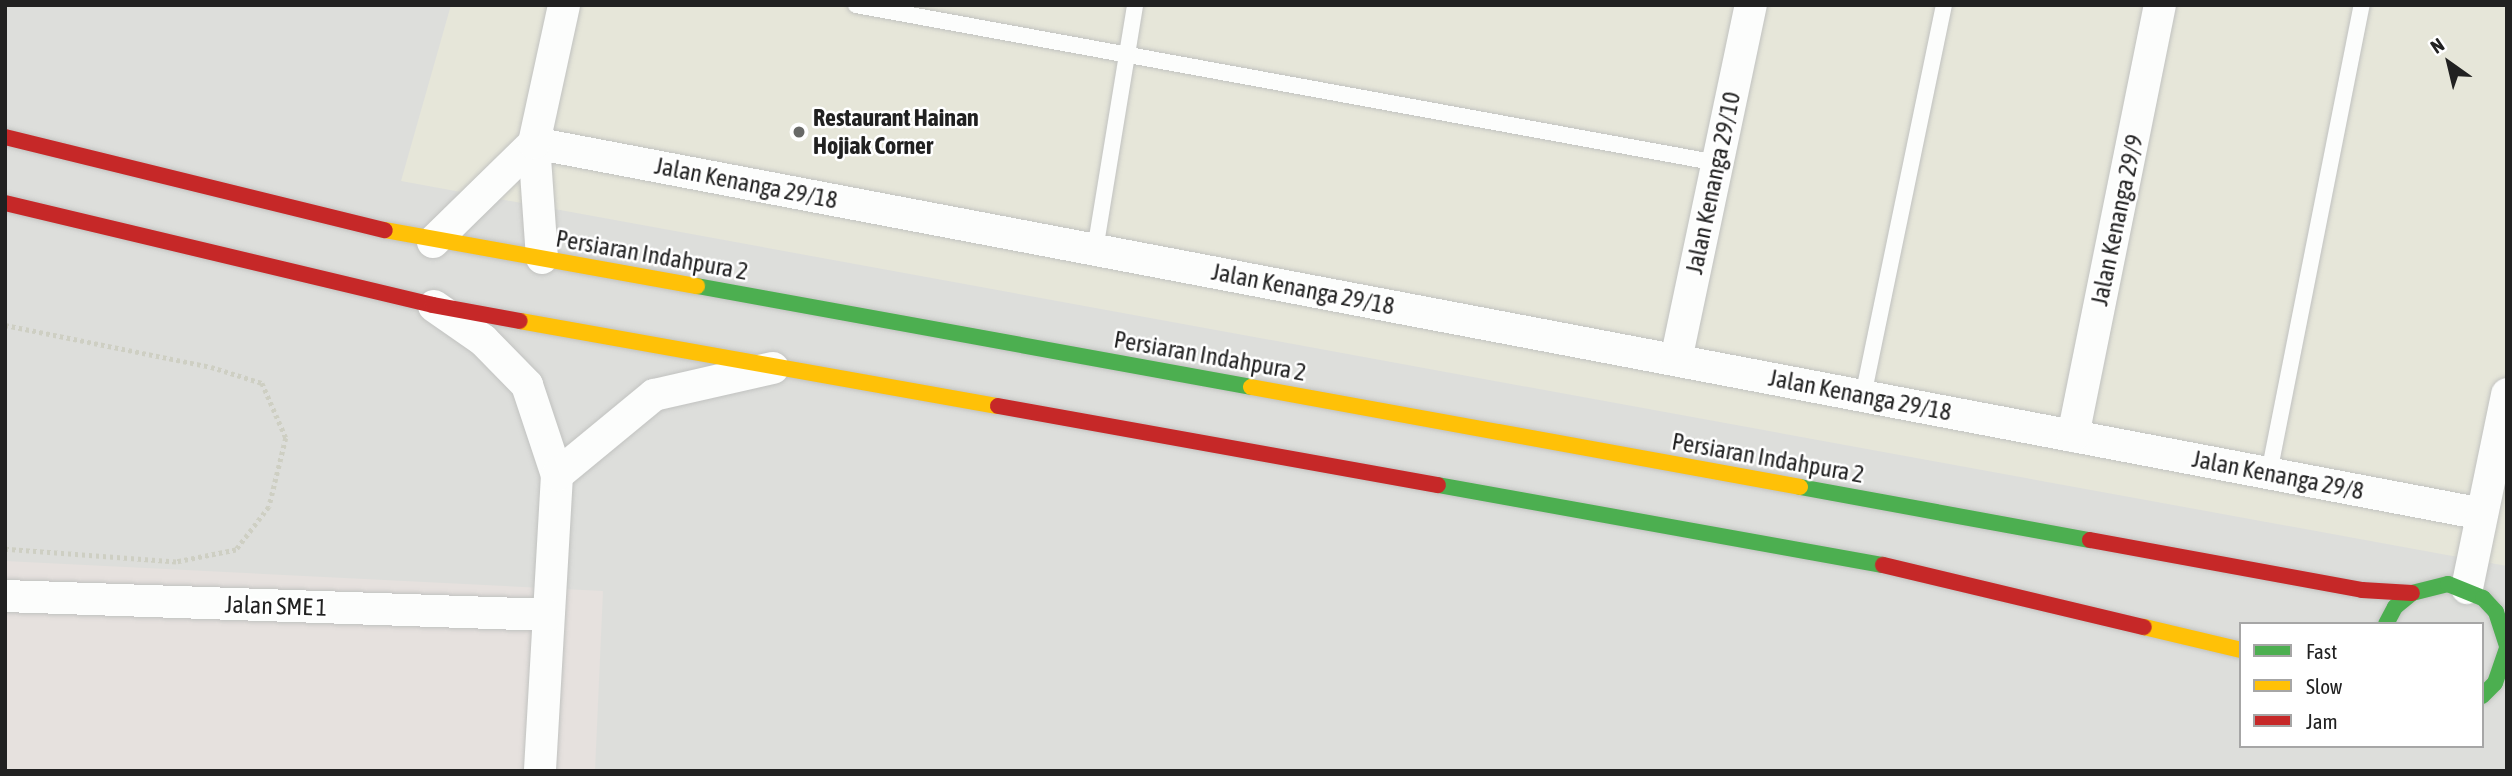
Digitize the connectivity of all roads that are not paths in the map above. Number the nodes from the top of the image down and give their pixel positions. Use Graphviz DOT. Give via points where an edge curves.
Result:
graph roads {
  1 [pos="564,5"];
  2 [pos="856,5"];
  3 [pos="1135,5"];
  4 [pos="1751,5"];
  5 [pos="1944,5"];
  6 [pos="2161,5"];
  7 [pos="2362,5"];
  8 [pos="1127,56"];
  9 [pos="5,137"];
  10 [pos="534,143"];
  11 [pos="1718,163"];
  12 [pos="5,202"];
  13 [pos="433,242"];
  14 [pos="1094,250"];
  15 [pos="542,258"];
  16 [pos="433,305"];
  17 [pos="1676,360"];
  18 [pos="776,368"];
  19 [pos="2507,394"];
  20 [pos="1863,396"];
  21 [pos="2073,436"];
  22 [pos="2269,473"];
  23 [pos="557,475"];
  24 [pos="2482,514"];
  25 [pos="2412,593"];
  26 [pos="2475,593"];
  27 [pos="5,596"];
  28 [pos="2507,611"];
  29 [pos="548,615"];
  30 [pos="2387,622"];
  31 [pos="2507,647"];
  32 [pos="2239,650"];
  33 [pos="2486,702"];
  34 [pos="540,771"];
  1 -- 10 [label="street"];
  2 -- 8 [label="lane"];
  3 -- 8 [label="lane"];
  4 -- 11 [label="street, Jalan Kenanga 29/10"];
  5 -- 20 [label="lane"];
  6 -- 21 [label="street, Jalan Kenanga 29/9"];
  7 -- 22 [label="lane"];
  8 -- 11 [label="lane"];
  8 -- 14 [label="lane"];
  9 -- 13 [label="street, Persiaran Indahpura 2"];
  10 -- 13 [label="street"];
  10 -- 14 [label="street, Jalan Kenanga 29/18"];
  10 -- 15 [label="street"];
  11 -- 17 [label="street, Jalan Kenanga 29/10"];
  12 -- 16 [label="street"];
  13 -- 15 [label="street, Persiaran Indahpura 2"];
  14 -- 17 [label="street, Jalan Kenanga 29/18"];
  15 -- 25 [label="street, Persiaran Indahpura 2" via="2362,590"];
  16 -- 18 [label="street"];
  16 -- 23 [label="street" via="483,341 527,386"];
  17 -- 20 [label="street, Jalan Kenanga 29/18"];
  18 -- 23 [label="street" via="654,395"];
  18 -- 32 [label="street" via="1870,562"];
  19 -- 24 [label="street"];
  20 -- 21 [label="street, Jalan Kenanga 29/18"];
  21 -- 22 [label="street, Jalan Kenanga 29/8"];
  22 -- 24 [label="street, Jalan Kenanga 29/8"];
  23 -- 29 [label="street"];
  24 -- 26 [label="street"];
  25 -- 26 [label="street, Persiaran Indahpura 2" via="2448,584"];
  25 -- 30 [label="street" via="2395,607"];
  26 -- 28 [label="street"];
  26 -- 31 [label="street" via="2496,612"];
  27 -- 29 [label="street, Jalan SME 1"];
  29 -- 34 [label="street"];
  31 -- 33 [label="street"];
}
